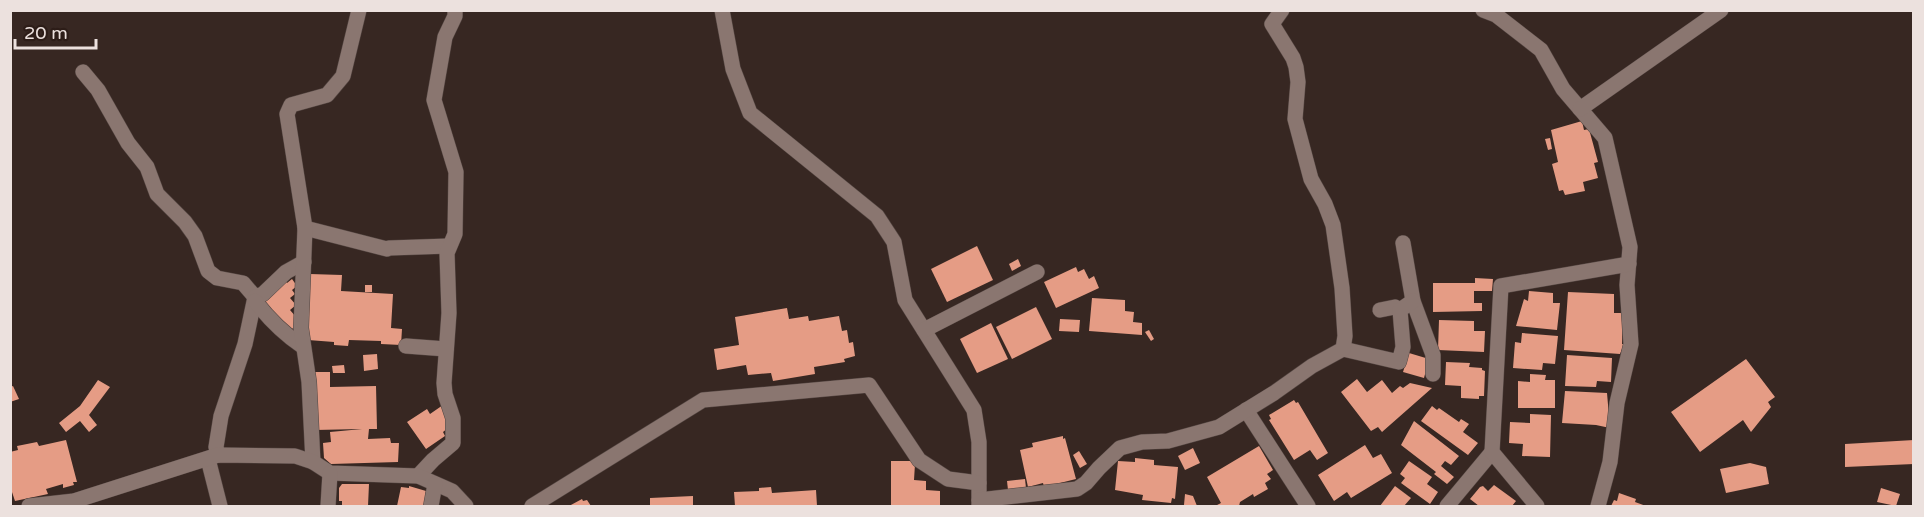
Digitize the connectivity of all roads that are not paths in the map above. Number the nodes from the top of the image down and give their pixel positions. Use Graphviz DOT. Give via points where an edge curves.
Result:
graph roads {
  1 [pos="359,10"];
  2 [pos="455,10"];
  3 [pos="722,10"];
  4 [pos="1282,10"];
  5 [pos="1483,10"];
  6 [pos="1721,10"];
  7 [pos="83,72"];
  8 [pos="1580,109"];
  9 [pos="305,228"];
  10 [pos="1403,243"];
  11 [pos="448,246"];
  12 [pos="304,262"];
  13 [pos="1629,264"];
  14 [pos="1037,272"];
  15 [pos="255,299"];
  16 [pos="1413,301"];
  17 [pos="1380,310"];
  18 [pos="1400,310"];
  19 [pos="924,330"];
  20 [pos="302,346"];
  21 [pos="406,346"];
  22 [pos="446,349"];
  23 [pos="1343,349"];
  24 [pos="1433,374"];
  25 [pos="1246,410"];
  26 [pos="1492,452"];
  27 [pos="213,457"];
  28 [pos="313,462"];
  29 [pos="330,473"];
  30 [pos="418,476"];
  31 [pos="979,483"];
  32 [pos="435,484"];
  33 [pos="979,503"];
  34 [pos="1533,505"];
  35 [pos="29,507"];
  36 [pos="220,507"];
  37 [pos="328,507"];
  38 [pos="431,507"];
  39 [pos="466,507"];
  40 [pos="532,507"];
  41 [pos="1308,507"];
  42 [pos="1447,507"];
  43 [pos="1598,507"];
  1 -- 9 [label="street" via="343,76 327,95 291,105 287,114"];
  2 -- 11 [label="street" via="445,37 434,100 456,172 455,234"];
  3 -- 19 [label="street" via="733,69 750,113 878,216 894,242 906,300"];
  4 -- 23 [label="street" via="1272,24 1296,67 1295,120 1311,179 1333,225 1342,288"];
  5 -- 8 [label="street" via="1496,15 1541,51"];
  6 -- 8 [label="street"];
  7 -- 15 [label="street" via="147,167 157,194 195,236 208,272 217,278 243,283"];
  8 -- 13 [label="street" via="1605,138 1630,247"];
  9 -- 11 [label="street" via="387,249"];
  9 -- 12 [label="street"];
  10 -- 16 [label="street"];
  11 -- 22 [label="street"];
  12 -- 15 [label="street"];
  12 -- 20 [label="street"];
  13 -- 26 [label="street" via="1501,286"];
  13 -- 43 [label="street" via="1631,344"];
  14 -- 19 [label="street"];
  15 -- 20 [label="street" via="266,316"];
  15 -- 27 [label="street"];
  16 -- 18 [label="street"];
  16 -- 24 [label="street" via="1433,355"];
  17 -- 18 [label="street"];
  18 -- 23 [label="street" via="1403,347 1399,362"];
  19 -- 31 [label="street" via="974,410"];
  20 -- 28 [label="street" via="309,382"];
  21 -- 22 [label="street"];
  22 -- 30 [label="street" via="444,383 453,418 453,443"];
  23 -- 25 [label="street"];
  25 -- 33 [label="street" via="1219,427 1168,441 1142,441 1120,448 1077,489"];
  25 -- 41 [label="street"];
  26 -- 34 [label="street"];
  26 -- 42 [label="street"];
  27 -- 28 [label="street" via="295,456"];
  27 -- 35 [label="street" via="74,501"];
  27 -- 36 [label="street"];
  28 -- 29 [label="street"];
  29 -- 30 [label="street"];
  29 -- 37 [label="street"];
  30 -- 32 [label="street"];
  31 -- 33 [label="street"];
  31 -- 40 [label="street" via="948,479 919,460 869,385 703,400"];
  32 -- 38 [label="street"];
  32 -- 39 [label="street" via="452,491"];
}
